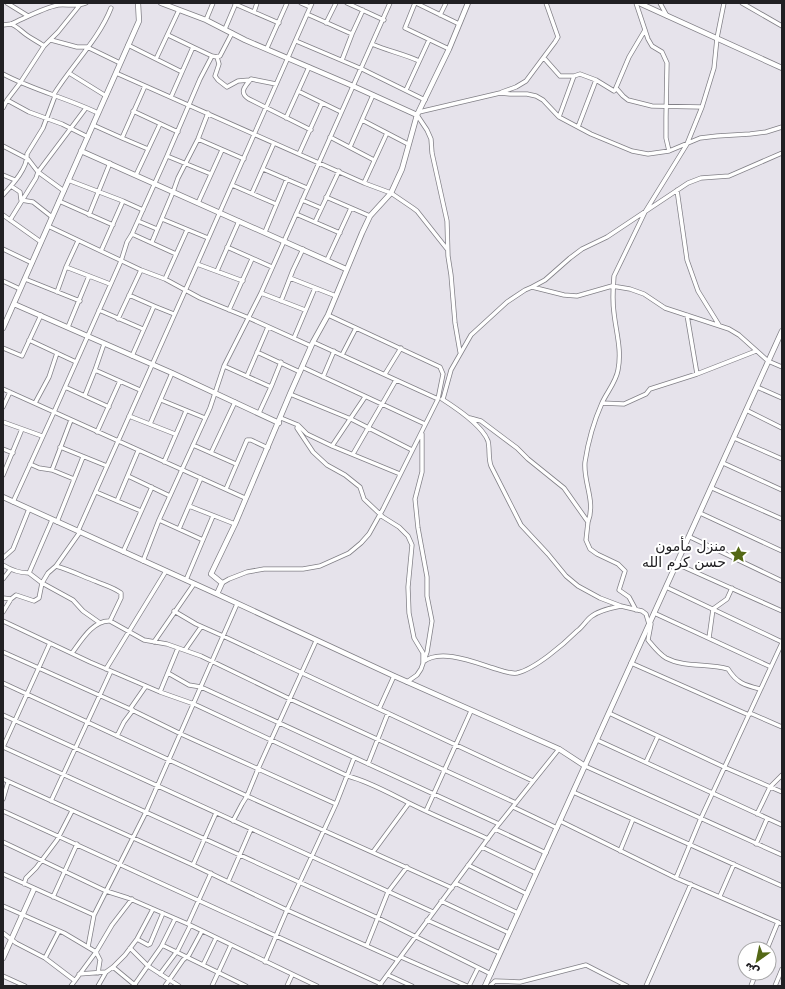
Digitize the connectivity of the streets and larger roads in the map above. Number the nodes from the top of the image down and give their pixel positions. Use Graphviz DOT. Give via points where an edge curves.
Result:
graph roads {
  1 [pos="7,3"];
  2 [pos="86,3"];
  3 [pos="138,3"];
  4 [pos="161,3"];
  5 [pos="213,3"];
  6 [pos="236,3"];
  7 [pos="258,3"];
  8 [pos="287,3"];
  9 [pos="301,3"];
  10 [pos="336,3"];
  11 [pos="348,3"];
  12 [pos="390,3"];
  13 [pos="416,3"];
  14 [pos="446,3"];
  15 [pos="468,3"];
  16 [pos="546,3"];
  17 [pos="637,3"];
  18 [pos="660,3"];
  19 [pos="724,3"];
  20 [pos="742,3"];
  21 [pos="56,4"];
  22 [pos="311,5"];
  23 [pos="79,6"];
  24 [pos="111,8"];
  25 [pos="179,10"];
  26 [pos="363,10"];
  27 [pos="254,12"];
  28 [pos="307,14"];
  29 [pos="440,14"];
  30 [pos="28,16"];
  31 [pos="667,16"];
  32 [pos="206,20"];
  33 [pos="384,20"];
  34 [pos="279,23"];
  35 [pos="326,23"];
  36 [pos="11,24"];
  37 [pos="459,24"];
  38 [pos="3,25"];
  39 [pos="782,26"];
  40 [pos="225,29"];
  41 [pos="645,30"];
  42 [pos="232,33"];
  43 [pos="352,34"];
  44 [pos="168,35"];
  45 [pos="717,38"];
  46 [pos="51,40"];
  47 [pos="429,40"];
  48 [pos="296,41"];
  49 [pos="372,44"];
  50 [pos="128,45"];
  51 [pos="44,46"];
  52 [pos="87,47"];
  53 [pos="193,47"];
  54 [pos="267,48"];
  55 [pos="449,49"];
  56 [pos="212,56"];
  57 [pos="288,57"];
  58 [pos="217,58"];
  59 [pos="544,58"];
  60 [pos="156,59"];
  61 [pos="342,60"];
  62 [pos="419,61"];
  63 [pos="120,63"];
  64 [pos="309,67"];
  65 [pos="782,68"];
  66 [pos="362,69"];
  67 [pos="182,72"];
  68 [pos="69,73"];
  69 [pos="116,73"];
  70 [pos="3,74"];
  71 [pos="574,76"];
  72 [pos="250,80"];
  73 [pos="596,80"];
  74 [pos="20,83"];
  75 [pos="276,84"];
  76 [pos="145,86"];
  77 [pos="353,86"];
  78 [pos="616,88"];
  79 [pos="406,90"];
  80 [pos="298,91"];
  81 [pos="500,93"];
  82 [pos="54,94"];
  83 [pos="373,95"];
  84 [pos="106,96"];
  85 [pos="171,97"];
  86 [pos="7,100"];
  87 [pos="425,100"];
  88 [pos="322,103"];
  89 [pos="189,105"];
  90 [pos="666,106"];
  91 [pos="702,107"];
  92 [pos="3,108"];
  93 [pos="86,108"];
  94 [pos="266,108"];
  95 [pos="133,111"];
  96 [pos="341,112"];
  97 [pos="98,113"];
  98 [pos="208,113"];
  99 [pos="418,114"];
  100 [pos="560,117"];
  101 [pos="286,118"];
  102 [pos="47,119"];
  103 [pos="362,120"];
  104 [pos="160,124"];
  105 [pos="93,126"];
  106 [pos="578,127"];
  107 [pos="782,127"];
  108 [pos="71,129"];
  109 [pos="311,130"];
  110 [pos="178,132"];
  111 [pos="387,133"];
  112 [pos="254,134"];
  113 [pos="88,137"];
  114 [pos="330,137"];
  115 [pos="122,138"];
  116 [pos="198,139"];
  117 [pos="274,143"];
  118 [pos="408,144"];
  119 [pos="687,144"];
  120 [pos="3,146"];
  121 [pos="350,147"];
  122 [pos="148,149"];
  123 [pos="222,150"];
  124 [pos="81,151"];
  125 [pos="669,151"];
  126 [pos="300,154"];
  127 [pos="782,154"];
  128 [pos="167,156"];
  129 [pos="28,159"];
  130 [pos="244,159"];
  131 [pos="374,160"];
  132 [pos="319,162"];
  133 [pos="110,163"];
  134 [pos="186,164"];
  135 [pos="263,169"];
  136 [pos="339,171"];
  137 [pos="38,172"];
  138 [pos="211,174"];
  139 [pos="3,175"];
  140 [pos="136,175"];
  141 [pos="288,179"];
  142 [pos="15,180"];
  143 [pos="68,180"];
  144 [pos="364,183"];
  145 [pos="156,184"];
  146 [pos="232,185"];
  147 [pos="11,186"];
  148 [pos="307,188"];
  149 [pos="677,190"];
  150 [pos="64,191"];
  151 [pos="98,192"];
  152 [pos="173,192"];
  153 [pos="252,193"];
  154 [pos="391,193"];
  155 [pos="3,195"];
  156 [pos="326,197"];
  157 [pos="21,200"];
  158 [pos="302,200"];
  159 [pos="59,201"];
  160 [pos="123,201"];
  161 [pos="198,203"];
  162 [pos="276,204"];
  163 [pos="321,208"];
  164 [pos="351,208"];
  165 [pos="143,210"];
  166 [pos="220,212"];
  167 [pos="645,212"];
  168 [pos="296,214"];
  169 [pos="3,215"];
  170 [pos="89,215"];
  171 [pos="370,216"];
  172 [pos="52,217"];
  173 [pos="162,218"];
  174 [pos="10,220"];
  175 [pos="138,221"];
  176 [pos="239,221"];
  177 [pos="315,222"];
  178 [pos="113,225"];
  179 [pos="48,226"];
  180 [pos="157,229"];
  181 [pos="187,230"];
  182 [pos="265,232"];
  183 [pos="340,233"];
  184 [pos="132,234"];
  185 [pos="208,238"];
  186 [pos="78,241"];
  187 [pos="285,241"];
  188 [pos="41,242"];
  189 [pos="152,242"];
  190 [pos="227,247"];
  191 [pos="3,249"];
  192 [pos="303,249"];
  193 [pos="447,249"];
  194 [pos="101,251"];
  195 [pos="176,254"];
  196 [pos="252,259"];
  197 [pos="328,260"];
  198 [pos="121,261"];
  199 [pos="32,263"];
  200 [pos="197,264"];
  201 [pos="66,267"];
  202 [pos="272,267"];
  203 [pos="346,269"];
  204 [pos="141,270"];
  205 [pos="217,271"];
  206 [pos="89,276"];
  207 [pos="290,278"];
  208 [pos="25,279"];
  209 [pos="165,279"];
  210 [pos="3,281"];
  211 [pos="243,281"];
  212 [pos="110,284"];
  213 [pos="612,286"];
  214 [pos="532,287"];
  215 [pos="315,288"];
  216 [pos="20,289"];
  217 [pos="185,289"];
  218 [pos="57,292"];
  219 [pos="261,293"];
  220 [pos="129,295"];
  221 [pos="336,296"];
  222 [pos="80,301"];
  223 [pos="281,301"];
  224 [pos="14,304"];
  225 [pos="154,306"];
  226 [pos="99,310"];
  227 [pos="230,310"];
  228 [pos="305,310"];
  229 [pos="174,314"];
  230 [pos="40,315"];
  231 [pos="328,315"];
  232 [pos="687,315"];
  233 [pos="249,318"];
  234 [pos="118,319"];
  235 [pos="719,325"];
  236 [pos="3,326"];
  237 [pos="68,327"];
  238 [pos="268,327"];
  239 [pos="356,328"];
  240 [pos="143,329"];
  241 [pos="782,332"];
  242 [pos="88,337"];
  243 [pos="294,338"];
  244 [pos="29,340"];
  245 [pos="104,344"];
  246 [pos="312,344"];
  247 [pos="3,348"];
  248 [pos="401,348"];
  249 [pos="334,351"];
  250 [pos="756,351"];
  251 [pos="258,352"];
  252 [pos="57,353"];
  253 [pos="460,354"];
  254 [pos="342,355"];
  255 [pos="132,356"];
  256 [pos="768,361"];
  257 [pos="76,362"];
  258 [pos="281,362"];
  259 [pos="152,365"];
  260 [pos="224,366"];
  261 [pos="782,366"];
  262 [pos="95,370"];
  263 [pos="301,370"];
  264 [pos="172,373"];
  265 [pos="385,374"];
  266 [pos="697,374"];
  267 [pos="247,376"];
  268 [pos="323,377"];
  269 [pos="396,380"];
  270 [pos="120,381"];
  271 [pos="64,387"];
  272 [pos="757,387"];
  273 [pos="271,388"];
  274 [pos="3,389"];
  275 [pos="140,390"];
  276 [pos="10,392"];
  277 [pos="215,394"];
  278 [pos="290,394"];
  279 [pos="84,395"];
  280 [pos="365,396"];
  281 [pos="440,398"];
  282 [pos="782,398"];
  283 [pos="161,400"];
  284 [pos="235,402"];
  285 [pos="35,403"];
  286 [pos="602,403"];
  287 [pos="382,404"];
  288 [pos="3,407"];
  289 [pos="109,407"];
  290 [pos="186,410"];
  291 [pos="746,410"];
  292 [pos="54,412"];
  293 [pos="259,413"];
  294 [pos="129,416"];
  295 [pos="469,417"];
  296 [pos="205,418"];
  297 [pos="351,419"];
  298 [pos="71,420"];
  299 [pos="280,420"];
  300 [pos="3,422"];
  301 [pos="150,424"];
  302 [pos="425,424"];
  303 [pos="298,425"];
  304 [pos="368,428"];
  305 [pos="782,428"];
  306 [pos="22,429"];
  307 [pos="422,431"];
  308 [pos="97,432"];
  309 [pos="175,434"];
  310 [pos="42,436"];
  311 [pos="734,438"];
  312 [pos="118,441"];
  313 [pos="193,445"];
  314 [pos="332,446"];
  315 [pos="60,448"];
  316 [pos="268,448"];
  317 [pos="3,449"];
  318 [pos="412,450"];
  319 [pos="138,451"];
  320 [pos="13,452"];
  321 [pos="211,453"];
  322 [pos="353,454"];
  323 [pos="83,457"];
  324 [pos="782,459"];
  325 [pos="164,462"];
  326 [pos="723,463"];
  327 [pos="30,464"];
  328 [pos="236,464"];
  329 [pos="107,466"];
  330 [pos="52,470"];
  331 [pos="182,470"];
  332 [pos="400,474"];
  333 [pos="3,475"];
  334 [pos="128,476"];
  335 [pos="201,478"];
  336 [pos="74,479"];
  337 [pos="152,487"];
  338 [pos="712,488"];
  339 [pos="226,489"];
  340 [pos="782,490"];
  341 [pos="96,492"];
  342 [pos="170,496"];
  343 [pos="3,497"];
  344 [pos="245,498"];
  345 [pos="117,501"];
  346 [pos="12,502"];
  347 [pos="188,506"];
  348 [pos="29,509"];
  349 [pos="141,511"];
  350 [pos="700,513"];
  351 [pos="380,514"];
  352 [pos="213,516"];
  353 [pos="159,520"];
  354 [pos="782,520"];
  355 [pos="54,521"];
  356 [pos="588,522"];
  357 [pos="235,524"];
  358 [pos="179,529"];
  359 [pos="79,532"];
  360 [pos="690,537"];
  361 [pos="203,540"];
  362 [pos="782,551"];
  363 [pos="123,552"];
  364 [pos="3,558"];
  365 [pos="143,561"];
  366 [pos="677,564"];
  367 [pos="3,565"];
  368 [pos="56,566"];
  369 [pos="10,570"];
  370 [pos="166,571"];
  371 [pos="29,573"];
  372 [pos="3,579"];
  373 [pos="186,580"];
  374 [pos="782,581"];
  375 [pos="42,583"];
  376 [pos="222,583"];
  377 [pos="194,584"];
  378 [pos="666,587"];
  379 [pos="732,588"];
  380 [pos="217,594"];
  381 [pos="3,598"];
  382 [pos="11,599"];
  383 [pos="238,604"];
  384 [pos="621,606"];
  385 [pos="713,609"];
  386 [pos="636,610"];
  387 [pos="174,611"];
  388 [pos="782,611"];
  389 [pos="3,612"];
  390 [pos="654,613"];
  391 [pos="3,621"];
  392 [pos="110,621"];
  393 [pos="650,621"];
  394 [pos="100,623"];
  395 [pos="201,627"];
  396 [pos="129,632"];
  397 [pos="223,636"];
  398 [pos="709,638"];
  399 [pos="316,641"];
  400 [pos="154,642"];
  401 [pos="50,643"];
  402 [pos="782,643"];
  403 [pos="178,648"];
  404 [pos="185,650"];
  405 [pos="3,652"];
  406 [pos="72,653"];
  407 [pos="212,662"];
  408 [pos="423,663"];
  409 [pos="631,663"];
  410 [pos="771,667"];
  411 [pos="39,668"];
  412 [pos="106,669"];
  413 [pos="111,671"];
  414 [pos="168,673"];
  415 [pos="301,673"];
  416 [pos="394,676"];
  417 [pos="406,682"];
  418 [pos="3,683"];
  419 [pos="146,686"];
  420 [pos="201,687"];
  421 [pos="760,689"];
  422 [pos="160,692"];
  423 [pos="27,693"];
  424 [pos="100,695"];
  425 [pos="290,699"];
  426 [pos="194,704"];
  427 [pos="379,709"];
  428 [pos="131,710"];
  429 [pos="471,711"];
  430 [pos="388,713"];
  431 [pos="609,713"];
  432 [pos="750,714"];
  433 [pos="3,715"];
  434 [pos="15,720"];
  435 [pos="87,722"];
  436 [pos="278,724"];
  437 [pos="782,727"];
  438 [pos="181,734"];
  439 [pos="117,736"];
  440 [pos="658,736"];
  441 [pos="378,738"];
  442 [pos="271,740"];
  443 [pos="597,740"];
  444 [pos="457,744"];
  445 [pos="3,747"];
  446 [pos="75,747"];
  447 [pos="559,749"];
  448 [pos="354,758"];
  449 [pos="169,759"];
  450 [pos="646,762"];
  451 [pos="368,764"];
  452 [pos="585,766"];
  453 [pos="724,767"];
  454 [pos="258,769"];
  455 [pos="445,770"];
  456 [pos="64,774"];
  457 [pos="782,775"];
  458 [pos="348,776"];
  459 [pos="3,779"];
  460 [pos="533,781"];
  461 [pos="8,782"];
  462 [pos="158,786"];
  463 [pos="770,787"];
  464 [pos="573,792"];
  465 [pos="782,792"];
  466 [pos="712,793"];
  467 [pos="434,795"];
  468 [pos="248,796"];
  469 [pos="3,799"];
  470 [pos="51,801"];
  471 [pos="409,803"];
  472 [pos="516,803"];
  473 [pos="336,804"];
  474 [pos="513,807"];
  475 [pos="3,811"];
  476 [pos="72,811"];
  477 [pos="426,811"];
  478 [pos="146,812"];
  479 [pos="216,813"];
  480 [pos="757,814"];
  481 [pos="701,818"];
  482 [pos="633,819"];
  483 [pos="767,819"];
  484 [pos="234,821"];
  485 [pos="560,821"];
  486 [pos="499,824"];
  487 [pos="782,825"];
  488 [pos="557,828"];
  489 [pos="251,829"];
  490 [pos="495,829"];
  491 [pos="324,830"];
  492 [pos="60,836"];
  493 [pos="133,838"];
  494 [pos="205,839"];
  495 [pos="488,839"];
  496 [pos="3,842"];
  497 [pos="77,844"];
  498 [pos="689,844"];
  499 [pos="756,844"];
  500 [pos="482,847"];
  501 [pos="620,851"];
  502 [pos="373,852"];
  503 [pos="546,853"];
  504 [pos="240,856"];
  505 [pos="312,856"];
  506 [pos="782,856"];
  507 [pos="42,860"];
  508 [pos="120,864"];
  509 [pos="734,864"];
  510 [pos="193,865"];
  511 [pos="468,865"];
  512 [pos="406,867"];
  513 [pos="64,871"];
  514 [pos="211,873"];
  515 [pos="536,873"];
  516 [pos="3,876"];
  517 [pos="676,878"];
  518 [pos="228,882"];
  519 [pos="300,883"];
  520 [pos="455,883"];
  521 [pos="24,884"];
  522 [pos="691,884"];
  523 [pos="782,886"];
  524 [pos="452,888"];
  525 [pos="34,889"];
  526 [pos="106,891"];
  527 [pos="388,892"];
  528 [pos="527,894"];
  529 [pos="720,896"];
  530 [pos="53,897"];
  531 [pos="132,899"];
  532 [pos="198,900"];
  533 [pos="441,901"];
  534 [pos="3,906"];
  535 [pos="153,909"];
  536 [pos="287,910"];
  537 [pos="433,912"];
  538 [pos="163,913"];
  539 [pos="518,913"];
  540 [pos="22,915"];
  541 [pos="94,915"];
  542 [pos="378,918"];
  543 [pos="175,919"];
  544 [pos="427,920"];
  545 [pos="780,923"];
  546 [pos="189,925"];
  547 [pos="59,931"];
  548 [pos="202,931"];
  549 [pos="3,933"];
  550 [pos="509,933"];
  551 [pos="277,936"];
  552 [pos="414,937"];
  553 [pos="216,938"];
  554 [pos="137,939"];
  555 [pos="11,940"];
  556 [pos="771,941"];
  557 [pos="162,945"];
  558 [pos="231,945"];
  559 [pos="367,945"];
  560 [pos="5,947"];
  561 [pos="88,947"];
  562 [pos="130,948"];
  563 [pos="96,952"];
  564 [pos="176,952"];
  565 [pos="500,953"];
  566 [pos="3,958"];
  567 [pos="45,958"];
  568 [pos="188,958"];
  569 [pos="400,959"];
  570 [pos="265,962"];
  571 [pos="203,965"];
  572 [pos="148,966"];
  573 [pos="114,967"];
  574 [pos="478,968"];
  575 [pos="782,969"];
  576 [pos="106,972"];
  577 [pos="98,973"];
  578 [pos="218,973"];
  579 [pos="79,974"];
  580 [pos="160,974"];
  581 [pos="490,974"];
  582 [pos="292,975"];
  583 [pos="388,975"];
  584 [pos="3,976"];
  585 [pos="74,980"];
  586 [pos="169,980"];
  587 [pos="135,985"];
  588 [pos="380,985"];
  589 [pos="25,986"];
  590 [pos="71,986"];
  591 [pos="98,986"];
  592 [pos="165,986"];
  593 [pos="179,986"];
  594 [pos="212,986"];
  595 [pos="246,986"];
  596 [pos="287,986"];
  597 [pos="317,986"];
  598 [pos="412,986"];
  599 [pos="468,986"];
  600 [pos="488,986"];
  601 [pos="627,986"];
  602 [pos="646,986"];
  603 [pos="776,986"];
  1 -- 30 [label="street"];
  2 -- 23 [label="street"];
  3 -- 50 [label="street" via="139,21"];
  4 -- 25 [label="street"];
  5 -- 32 [label="street"];
  6 -- 27 [label="street"];
  6 -- 40 [label="street"];
  7 -- 27 [label="street"];
  8 -- 34 [label="street"];
  9 -- 22 [label="street"];
  10 -- 35 [label="street"];
  11 -- 26 [label="street"];
  12 -- 33 [label="street"];
  13 -- 29 [label="street"];
  13 -- 47 [label="street" via="405,28"];
  14 -- 29 [label="street"];
  15 -- 37 [label="street"];
  16 -- 59 [label="street" via="558,37"];
  17 -- 31 [label="street"];
  17 -- 41 [label="street"];
  18 -- 31 [label="street"];
  19 -- 45 [label="street"];
  20 -- 39 [label="street"];
  21 -- 23 [label="street"];
  21 -- 30 [label="street"];
  22 -- 28 [label="street"];
  23 -- 46 [label="street"];
  24 -- 52 [label="street"];
  25 -- 32 [label="street"];
  25 -- 44 [label="street"];
  26 -- 33 [label="street"];
  26 -- 43 [label="street"];
  27 -- 34 [label="street"];
  28 -- 35 [label="street"];
  28 -- 48 [label="street"];
  29 -- 37 [label="street"];
  30 -- 36 [label="street"];
  31 -- 45 [label="street"];
  32 -- 40 [label="street"];
  33 -- 49 [label="street"];
  34 -- 54 [label="street"];
  35 -- 43 [label="street"];
  36 -- 38 [label="street"];
  36 -- 51 [label="street"];
  37 -- 55 [label="street"];
  40 -- 42 [label="street"];
  41 -- 78 [label="street" via="629,57"];
  41 -- 90 [label="street" via="652,46 662,52 667,63"];
  42 -- 54 [label="street"];
  42 -- 58 [label="street"];
  43 -- 61 [label="street"];
  44 -- 53 [label="street"];
  44 -- 60 [label="street"];
  45 -- 65 [label="street"];
  45 -- 91 [label="street" via="714,68"];
  46 -- 51 [label="street"];
  46 -- 52 [label="street"];
  47 -- 55 [label="street"];
  47 -- 62 [label="street"];
  48 -- 57 [label="street"];
  48 -- 61 [label="street"];
  49 -- 62 [label="street"];
  49 -- 66 [label="street"];
  50 -- 60 [label="street"];
  50 -- 63 [label="street"];
  51 -- 74 [label="street"];
  52 -- 63 [label="street"];
  52 -- 68 [label="street"];
  53 -- 56 [label="street"];
  53 -- 67 [label="street"];
  54 -- 57 [label="street"];
  55 -- 87 [label="street"];
  56 -- 58 [label="street"];
  56 -- 89 [label="street"];
  57 -- 64 [label="street"];
  57 -- 75 [label="street"];
  58 -- 72 [label="street" via="219,64 215,76 227,87 238,81"];
  59 -- 71 [label="street" via="560,76"];
  59 -- 81 [label="street" via="526,81"];
  60 -- 67 [label="street"];
  61 -- 66 [label="street"];
  62 -- 79 [label="street"];
  63 -- 69 [label="street"];
  64 -- 77 [label="street"];
  64 -- 80 [label="street"];
  66 -- 77 [label="street"];
  66 -- 79 [label="street"];
  67 -- 85 [label="street"];
  68 -- 82 [label="street"];
  68 -- 84 [label="street"];
  69 -- 76 [label="street"];
  69 -- 84 [label="street"];
  70 -- 74 [label="street"];
  71 -- 73 [label="street" via="580,74"];
  71 -- 100 [label="street"];
  72 -- 75 [label="street"];
  72 -- 94 [label="street" via="243,90 244,96"];
  73 -- 78 [label="street" via="612,91"];
  73 -- 106 [label="street"];
  74 -- 82 [label="street"];
  74 -- 86 [label="street"];
  75 -- 94 [label="street"];
  76 -- 85 [label="street"];
  76 -- 95 [label="street"];
  77 -- 83 [label="street"];
  77 -- 96 [label="street"];
  78 -- 90 [label="street" via="628,100 652,106"];
  79 -- 87 [label="street"];
  80 -- 88 [label="street"];
  80 -- 101 [label="street"];
  81 -- 99 [label="street"];
  81 -- 100 [label="street" via="536,96"];
  82 -- 93 [label="street"];
  82 -- 102 [label="street"];
  83 -- 99 [label="street"];
  83 -- 103 [label="street"];
  84 -- 97 [label="street"];
  85 -- 89 [label="street"];
  86 -- 92 [label="street"];
  86 -- 102 [label="street"];
  87 -- 99 [label="street"];
  88 -- 96 [label="street"];
  88 -- 109 [label="street"];
  89 -- 98 [label="street"];
  89 -- 110 [label="street"];
  90 -- 91 [label="street"];
  90 -- 125 [label="street" via="666,138"];
  91 -- 119 [label="street"];
  93 -- 97 [label="street"];
  93 -- 108 [label="street"];
  94 -- 101 [label="street"];
  94 -- 112 [label="street"];
  95 -- 104 [label="street"];
  95 -- 115 [label="street"];
  96 -- 114 [label="street"];
  97 -- 105 [label="street"];
  98 -- 112 [label="street"];
  98 -- 116 [label="street"];
  99 -- 118 [label="street"];
  99 -- 193 [label="street" via="432,139 432,152 447,221"];
  100 -- 106 [label="street"];
  101 -- 109 [label="street"];
  102 -- 108 [label="street"];
  102 -- 129 [label="street" via="27,154"];
  103 -- 111 [label="street"];
  103 -- 121 [label="street"];
  104 -- 110 [label="street"];
  104 -- 122 [label="street"];
  105 -- 113 [label="street"];
  105 -- 115 [label="street"];
  106 -- 125 [label="street" via="632,151 648,154"];
  107 -- 119 [label="street" via="766,132 706,138"];
  108 -- 113 [label="street"];
  108 -- 137 [label="street"];
  109 -- 126 [label="street"];
  110 -- 128 [label="street"];
  111 -- 118 [label="street"];
  111 -- 131 [label="street"];
  112 -- 117 [label="street"];
  112 -- 130 [label="street"];
  113 -- 124 [label="street"];
  114 -- 121 [label="street"];
  114 -- 132 [label="street"];
  115 -- 122 [label="street"];
  116 -- 123 [label="street"];
  116 -- 134 [label="street"];
  117 -- 126 [label="street"];
  117 -- 135 [label="street"];
  118 -- 154 [label="street" via="402,169"];
  119 -- 125 [label="street"];
  119 -- 167 [label="street"];
  120 -- 129 [label="street"];
  121 -- 131 [label="street"];
  122 -- 140 [label="street"];
  123 -- 130 [label="street"];
  123 -- 138 [label="street"];
  124 -- 133 [label="street"];
  124 -- 143 [label="street"];
  126 -- 132 [label="street"];
  127 -- 149 [label="street" via="728,176 701,178"];
  128 -- 134 [label="street"];
  128 -- 145 [label="street"];
  129 -- 137 [label="street"];
  129 -- 142 [label="street"];
  130 -- 146 [label="street"];
  131 -- 144 [label="street"];
  132 -- 136 [label="street"];
  132 -- 148 [label="street"];
  133 -- 140 [label="street"];
  133 -- 151 [label="street"];
  134 -- 138 [label="street"];
  134 -- 152 [label="street"];
  135 -- 141 [label="street"];
  135 -- 153 [label="street"];
  136 -- 144 [label="street"];
  136 -- 156 [label="street"];
  137 -- 150 [label="street"];
  137 -- 157 [label="street"];
  138 -- 161 [label="street"];
  139 -- 142 [label="street"];
  140 -- 145 [label="street"];
  141 -- 148 [label="street"];
  141 -- 162 [label="street"];
  142 -- 147 [label="street"];
  143 -- 150 [label="street"];
  143 -- 151 [label="street"];
  144 -- 154 [label="street"];
  145 -- 152 [label="street"];
  145 -- 165 [label="street"];
  146 -- 153 [label="street"];
  146 -- 166 [label="street"];
  147 -- 155 [label="street"];
  147 -- 157 [label="street" via="20,192"];
  148 -- 158 [label="street"];
  149 -- 167 [label="street"];
  149 -- 235 [label="street" via="686,260 698,291"];
  150 -- 159 [label="street"];
  151 -- 160 [label="street"];
  151 -- 170 [label="street"];
  152 -- 161 [label="street"];
  152 -- 173 [label="street"];
  153 -- 162 [label="street"];
  154 -- 171 [label="street"];
  154 -- 193 [label="street" via="417,211"];
  156 -- 163 [label="street"];
  156 -- 164 [label="street"];
  157 -- 172 [label="street" via="33,202"];
  157 -- 174 [label="street"];
  158 -- 163 [label="street"];
  158 -- 168 [label="street"];
  159 -- 170 [label="street"];
  159 -- 172 [label="street"];
  160 -- 165 [label="street"];
  160 -- 178 [label="street"];
  161 -- 166 [label="street"];
  162 -- 182 [label="street"];
  163 -- 177 [label="street"];
  164 -- 171 [label="street"];
  164 -- 183 [label="street"];
  165 -- 175 [label="street"];
  166 -- 176 [label="street"];
  166 -- 185 [label="street"];
  167 -- 213 [label="street" via="616,271"];
  167 -- 214 [label="street" via="607,237 582,249 545,280"];
  168 -- 177 [label="street"];
  168 -- 187 [label="street"];
  169 -- 174 [label="street"];
  170 -- 178 [label="street"];
  171 -- 203 [label="street"];
  172 -- 179 [label="street"];
  173 -- 180 [label="street"];
  173 -- 181 [label="street"];
  174 -- 188 [label="street"];
  175 -- 180 [label="street"];
  175 -- 184 [label="street"];
  176 -- 182 [label="street"];
  176 -- 190 [label="street"];
  177 -- 183 [label="street"];
  178 -- 194 [label="street"];
  179 -- 186 [label="street"];
  179 -- 188 [label="street"];
  180 -- 189 [label="street"];
  181 -- 185 [label="street"];
  181 -- 195 [label="street"];
  182 -- 187 [label="street"];
  183 -- 197 [label="street"];
  184 -- 189 [label="street"];
  184 -- 198 [label="street"];
  185 -- 200 [label="street"];
  186 -- 194 [label="street"];
  186 -- 201 [label="street"];
  187 -- 192 [label="street"];
  187 -- 202 [label="street"];
  188 -- 199 [label="street"];
  189 -- 195 [label="street"];
  190 -- 196 [label="street"];
  190 -- 205 [label="street"];
  191 -- 199 [label="street"];
  192 -- 197 [label="street"];
  192 -- 207 [label="street"];
  193 -- 253 [label="street"];
  194 -- 198 [label="street"];
  195 -- 209 [label="street"];
  196 -- 202 [label="street"];
  196 -- 211 [label="street"];
  197 -- 203 [label="street"];
  198 -- 204 [label="street"];
  198 -- 212 [label="street"];
  199 -- 208 [label="street"];
  200 -- 205 [label="street"];
  200 -- 217 [label="street"];
  201 -- 206 [label="street"];
  201 -- 218 [label="street"];
  202 -- 219 [label="street"];
  203 -- 221 [label="street"];
  204 -- 209 [label="street"];
  204 -- 220 [label="street"];
  205 -- 211 [label="street"];
  206 -- 212 [label="street"];
  206 -- 222 [label="street"];
  207 -- 215 [label="street"];
  207 -- 223 [label="street"];
  208 -- 216 [label="street"];
  208 -- 218 [label="street"];
  209 -- 217 [label="street"];
  210 -- 216 [label="street"];
  211 -- 227 [label="street"];
  212 -- 226 [label="street"];
  213 -- 214 [label="street" via="577,296"];
  213 -- 232 [label="street" via="644,294 665,308"];
  213 -- 286 [label="street" via="620,361 614,383"];
  214 -- 253 [label="street" via="507,302 471,336"];
  215 -- 221 [label="street"];
  215 -- 228 [label="street"];
  216 -- 224 [label="street"];
  217 -- 227 [label="street"];
  217 -- 229 [label="street"];
  218 -- 222 [label="street"];
  219 -- 223 [label="street"];
  219 -- 233 [label="street"];
  220 -- 225 [label="street"];
  220 -- 234 [label="street"];
  221 -- 231 [label="street"];
  222 -- 237 [label="street"];
  223 -- 228 [label="street"];
  224 -- 230 [label="street"];
  224 -- 236 [label="street"];
  225 -- 229 [label="street"];
  225 -- 240 [label="street"];
  226 -- 234 [label="street"];
  226 -- 242 [label="street"];
  227 -- 233 [label="street"];
  228 -- 243 [label="street"];
  229 -- 259 [label="street"];
  230 -- 237 [label="street"];
  230 -- 244 [label="street"];
  231 -- 239 [label="street"];
  231 -- 246 [label="street"];
  232 -- 235 [label="street"];
  232 -- 266 [label="street"];
  233 -- 238 [label="street"];
  233 -- 260 [label="street"];
  234 -- 240 [label="street"];
  235 -- 250 [label="street" via="739,336"];
  237 -- 242 [label="street"];
  238 -- 243 [label="street"];
  238 -- 251 [label="street"];
  239 -- 248 [label="street"];
  239 -- 254 [label="street"];
  240 -- 255 [label="street"];
  241 -- 256 [label="street"];
  242 -- 245 [label="street"];
  242 -- 257 [label="street"];
  243 -- 246 [label="street"];
  244 -- 247 [label="street" via="22,356"];
  244 -- 252 [label="street"];
  245 -- 255 [label="street"];
  245 -- 262 [label="street"];
  246 -- 249 [label="street"];
  246 -- 263 [label="street"];
  248 -- 265 [label="street"];
  248 -- 281 [label="street" via="441,369 443,374"];
  249 -- 254 [label="street"];
  249 -- 268 [label="street"];
  250 -- 256 [label="street"];
  250 -- 266 [label="street"];
  251 -- 258 [label="street"];
  251 -- 267 [label="street"];
  252 -- 257 [label="street"];
  252 -- 285 [label="street" via="49,377"];
  253 -- 281 [label="street"];
  254 -- 265 [label="street"];
  255 -- 259 [label="street"];
  256 -- 261 [label="street"];
  256 -- 272 [label="street"];
  257 -- 271 [label="street"];
  258 -- 263 [label="street"];
  258 -- 273 [label="street"];
  259 -- 264 [label="street"];
  259 -- 275 [label="street"];
  260 -- 267 [label="street"];
  260 -- 277 [label="street"];
  262 -- 270 [label="street"];
  262 -- 279 [label="street"];
  263 -- 268 [label="street"];
  263 -- 278 [label="street"];
  264 -- 277 [label="street"];
  264 -- 283 [label="street"];
  265 -- 269 [label="street"];
  266 -- 286 [label="street" via="650,389 646,394 624,404"];
  267 -- 273 [label="street"];
  268 -- 280 [label="street"];
  269 -- 281 [label="street"];
  269 -- 287 [label="street"];
  270 -- 275 [label="street"];
  270 -- 289 [label="street"];
  271 -- 279 [label="street"];
  271 -- 292 [label="street"];
  272 -- 282 [label="street"];
  272 -- 291 [label="street"];
  273 -- 293 [label="street"];
  274 -- 276 [label="street"];
  275 -- 294 [label="street"];
  276 -- 285 [label="street"];
  276 -- 288 [label="street"];
  277 -- 284 [label="street"];
  277 -- 296 [label="street"];
  278 -- 297 [label="street"];
  278 -- 299 [label="street"];
  279 -- 289 [label="street"];
  280 -- 287 [label="street"];
  280 -- 297 [label="street"];
  281 -- 295 [label="street"];
  281 -- 302 [label="street"];
  283 -- 290 [label="street"];
  283 -- 301 [label="street"];
  284 -- 293 [label="street"];
  284 -- 321 [label="street"];
  285 -- 292 [label="street"];
  286 -- 356 [label="street" via="589,440 585,464 591,507"];
  287 -- 302 [label="street"];
  287 -- 304 [label="street"];
  289 -- 308 [label="street"];
  290 -- 296 [label="street"];
  290 -- 309 [label="street"];
  291 -- 305 [label="street"];
  291 -- 311 [label="street"];
  292 -- 298 [label="street"];
  292 -- 310 [label="street"];
  293 -- 299 [label="street"];
  294 -- 301 [label="street"];
  294 -- 312 [label="street"];
  295 -- 356 [label="street" via="481,421 552,477 564,488"];
  295 -- 384 [label="street" via="488,441 489,461 521,525 578,586"];
  296 -- 313 [label="street"];
  297 -- 304 [label="street"];
  297 -- 314 [label="street"];
  298 -- 308 [label="street"];
  298 -- 315 [label="street"];
  299 -- 303 [label="street"];
  299 -- 316 [label="street"];
  300 -- 306 [label="street"];
  301 -- 309 [label="street"];
  302 -- 307 [label="street"];
  303 -- 314 [label="street" via="307,434"];
  303 -- 351 [label="street" via="297,428 313,452 327,465 360,487 364,499"];
  304 -- 318 [label="street"];
  304 -- 322 [label="street"];
  306 -- 310 [label="street"];
  306 -- 320 [label="street"];
  307 -- 318 [label="street"];
  307 -- 408 [label="street" via="422,472 415,499 432,621"];
  308 -- 312 [label="street"];
  309 -- 325 [label="street"];
  310 -- 327 [label="street"];
  311 -- 324 [label="street"];
  311 -- 326 [label="street"];
  312 -- 319 [label="street"];
  312 -- 329 [label="street"];
  313 -- 321 [label="street"];
  313 -- 331 [label="street"];
  314 -- 322 [label="street"];
  315 -- 323 [label="street"];
  315 -- 330 [label="street"];
  316 -- 328 [label="street" via="248,439"];
  316 -- 344 [label="street"];
  317 -- 320 [label="street"];
  318 -- 332 [label="street"];
  319 -- 325 [label="street"];
  319 -- 334 [label="street"];
  320 -- 333 [label="street"];
  321 -- 328 [label="street"];
  322 -- 332 [label="street"];
  323 -- 329 [label="street"];
  323 -- 336 [label="street"];
  325 -- 331 [label="street"];
  326 -- 338 [label="street"];
  326 -- 340 [label="street"];
  327 -- 330 [label="street"];
  327 -- 346 [label="street"];
  328 -- 339 [label="street"];
  329 -- 341 [label="street"];
  330 -- 336 [label="street"];
  331 -- 335 [label="street"];
  331 -- 342 [label="street"];
  332 -- 351 [label="street"];
  334 -- 337 [label="street"];
  334 -- 345 [label="street"];
  335 -- 339 [label="street"];
  335 -- 347 [label="street"];
  336 -- 355 [label="street"];
  337 -- 342 [label="street"];
  337 -- 349 [label="street"];
  338 -- 350 [label="street"];
  338 -- 354 [label="street"];
  339 -- 344 [label="street"];
  341 -- 345 [label="street"];
  341 -- 359 [label="street"];
  342 -- 353 [label="street"];
  343 -- 346 [label="street"];
  344 -- 357 [label="street"];
  345 -- 349 [label="street"];
  346 -- 348 [label="street"];
  347 -- 352 [label="street"];
  347 -- 358 [label="street"];
  348 -- 355 [label="street"];
  348 -- 364 [label="street" via="13,549"];
  349 -- 363 [label="street"];
  350 -- 360 [label="street"];
  350 -- 362 [label="street"];
  351 -- 376 [label="street" via="361,543 335,560 303,569 264,569 247,572"];
  351 -- 408 [label="street" via="403,530 412,545 408,587 409,612 414,638 423,653"];
  352 -- 357 [label="street"];
  352 -- 361 [label="street"];
  353 -- 358 [label="street"];
  353 -- 365 [label="street"];
  355 -- 359 [label="street"];
  355 -- 371 [label="street"];
  356 -- 386 [label="street" via="587,545 596,554 618,564 625,571 619,590 629,597"];
  357 -- 376 [label="street" via="211,574"];
  358 -- 361 [label="street"];
  359 -- 363 [label="street"];
  359 -- 368 [label="street"];
  360 -- 366 [label="street"];
  360 -- 374 [label="street"];
  361 -- 373 [label="street"];
  363 -- 365 [label="street"];
  365 -- 370 [label="street"];
  366 -- 378 [label="street"];
  366 -- 379 [label="street"];
  367 -- 369 [label="street"];
  368 -- 375 [label="street" via="48,572"];
  368 -- 392 [label="street" via="121,593"];
  369 -- 371 [label="street"];
  369 -- 372 [label="street"];
  370 -- 373 [label="street"];
  370 -- 396 [label="street"];
  371 -- 375 [label="street"];
  373 -- 377 [label="street"];
  375 -- 382 [label="street" via="38,600 17,595"];
  375 -- 394 [label="street" via="73,600"];
  376 -- 380 [label="street"];
  377 -- 380 [label="street"];
  377 -- 387 [label="street"];
  378 -- 385 [label="street"];
  378 -- 390 [label="street"];
  379 -- 385 [label="street" via="727,599"];
  379 -- 388 [label="street"];
  380 -- 383 [label="street"];
  381 -- 382 [label="street"];
  382 -- 389 [label="street"];
  383 -- 397 [label="street"];
  383 -- 399 [label="street"];
  384 -- 386 [label="street"];
  384 -- 408 [label="street" via="592,616 543,660 519,672 509,674 444,656 433,656"];
  385 -- 398 [label="street"];
  385 -- 402 [label="street"];
  386 -- 393 [label="street" via="646,614"];
  387 -- 395 [label="street"];
  387 -- 400 [label="street"];
  390 -- 393 [label="street"];
  390 -- 398 [label="street"];
  391 -- 401 [label="street"];
  392 -- 394 [label="street"];
  392 -- 396 [label="street"];
  393 -- 409 [label="street"];
  393 -- 421 [label="street" via="648,640 666,658 728,669 734,679"];
  394 -- 406 [label="street"];
  395 -- 397 [label="street"];
  395 -- 404 [label="street"];
  396 -- 400 [label="street"];
  396 -- 412 [label="street"];
  397 -- 407 [label="street"];
  397 -- 415 [label="street"];
  398 -- 410 [label="street"];
  399 -- 415 [label="street"];
  399 -- 416 [label="street"];
  400 -- 403 [label="street"];
  401 -- 406 [label="street"];
  401 -- 411 [label="street"];
  402 -- 410 [label="street"];
  403 -- 404 [label="street"];
  403 -- 414 [label="street"];
  404 -- 407 [label="street"];
  405 -- 411 [label="street"];
  406 -- 412 [label="street"];
  407 -- 420 [label="street"];
  407 -- 425 [label="street"];
  408 -- 417 [label="street" via="417,675"];
  409 -- 431 [label="street"];
  409 -- 432 [label="street"];
  410 -- 421 [label="street"];
  411 -- 423 [label="street"];
  411 -- 424 [label="street"];
  412 -- 413 [label="street"];
  413 -- 419 [label="street"];
  413 -- 424 [label="street"];
  414 -- 420 [label="street" via="189,685"];
  414 -- 422 [label="street"];
  415 -- 425 [label="street"];
  415 -- 427 [label="street"];
  416 -- 417 [label="street"];
  416 -- 427 [label="street"];
  417 -- 429 [label="street"];
  418 -- 423 [label="street"];
  419 -- 422 [label="street"];
  419 -- 428 [label="street"];
  420 -- 426 [label="street"];
  420 -- 436 [label="street"];
  421 -- 432 [label="street"];
  422 -- 426 [label="street"];
  423 -- 434 [label="street"];
  423 -- 435 [label="street"];
  424 -- 428 [label="street"];
  424 -- 435 [label="street"];
  425 -- 436 [label="street"];
  425 -- 441 [label="street"];
  426 -- 438 [label="street"];
  426 -- 442 [label="street"];
  427 -- 430 [label="street"];
  428 -- 438 [label="street"];
  428 -- 439 [label="street"];
  429 -- 444 [label="street"];
  429 -- 447 [label="street"];
  430 -- 441 [label="street"];
  430 -- 444 [label="street"];
  431 -- 440 [label="street"];
  431 -- 443 [label="street"];
  432 -- 437 [label="street"];
  432 -- 453 [label="street"];
  433 -- 434 [label="street"];
  434 -- 445 [label="street"];
  434 -- 446 [label="street"];
  435 -- 439 [label="street"];
  435 -- 446 [label="street"];
  436 -- 442 [label="street"];
  436 -- 448 [label="street"];
  438 -- 449 [label="street"];
  438 -- 454 [label="street"];
  439 -- 449 [label="street"];
  440 -- 450 [label="street"];
  440 -- 453 [label="street"];
  441 -- 451 [label="street"];
  441 -- 455 [label="street"];
  442 -- 454 [label="street"];
  442 -- 458 [label="street"];
  443 -- 450 [label="street"];
  443 -- 452 [label="street"];
  444 -- 455 [label="street"];
  444 -- 460 [label="street"];
  445 -- 456 [label="street"];
  446 -- 456 [label="street"];
  446 -- 462 [label="street"];
  447 -- 452 [label="street"];
  447 -- 460 [label="street"];
  448 -- 451 [label="street"];
  448 -- 458 [label="street"];
  449 -- 462 [label="street"];
  449 -- 468 [label="street"];
  450 -- 466 [label="street"];
  451 -- 467 [label="street"];
  452 -- 464 [label="street"];
  452 -- 481 [label="street"];
  453 -- 463 [label="street"];
  453 -- 466 [label="street"];
  454 -- 468 [label="street"];
  454 -- 473 [label="street"];
  455 -- 467 [label="street"];
  455 -- 472 [label="street"];
  456 -- 470 [label="street"];
  456 -- 478 [label="street"];
  457 -- 463 [label="street"];
  458 -- 471 [label="street" via="363,780"];
  458 -- 473 [label="street"];
  459 -- 461 [label="street"];
  460 -- 472 [label="street"];
  461 -- 469 [label="street"];
  461 -- 470 [label="street"];
  462 -- 478 [label="street"];
  462 -- 479 [label="street"];
  463 -- 465 [label="street"];
  463 -- 480 [label="street"];
  464 -- 482 [label="street"];
  464 -- 485 [label="street"];
  466 -- 480 [label="street"];
  466 -- 481 [label="street"];
  467 -- 477 [label="street"];
  467 -- 486 [label="street"];
  468 -- 484 [label="street"];
  468 -- 491 [label="street"];
  470 -- 476 [label="street"];
  471 -- 477 [label="street"];
  471 -- 502 [label="street"];
  472 -- 474 [label="street"];
  473 -- 491 [label="street"];
  474 -- 486 [label="street"];
  474 -- 488 [label="street"];
  475 -- 492 [label="street"];
  476 -- 492 [label="street"];
  476 -- 493 [label="street"];
  477 -- 495 [label="street"];
  478 -- 493 [label="street"];
  478 -- 494 [label="street"];
  479 -- 484 [label="street"];
  479 -- 494 [label="street"];
  480 -- 483 [label="street"];
  481 -- 498 [label="street"];
  481 -- 499 [label="street"];
  482 -- 498 [label="street"];
  482 -- 501 [label="street"];
  483 -- 487 [label="street"];
  483 -- 499 [label="street"];
  484 -- 489 [label="street"];
  485 -- 488 [label="street"];
  485 -- 501 [label="street"];
  486 -- 490 [label="street"];
  488 -- 503 [label="street"];
  489 -- 504 [label="street"];
  489 -- 505 [label="street"];
  490 -- 495 [label="street"];
  490 -- 503 [label="street"];
  491 -- 502 [label="street"];
  491 -- 505 [label="street"];
  492 -- 497 [label="street"];
  492 -- 507 [label="street"];
  493 -- 508 [label="street"];
  493 -- 510 [label="street"];
  494 -- 504 [label="street"];
  494 -- 510 [label="street"];
  495 -- 500 [label="street"];
  496 -- 507 [label="street"];
  497 -- 508 [label="street"];
  497 -- 513 [label="street"];
  498 -- 509 [label="street"];
  498 -- 517 [label="street"];
  499 -- 506 [label="street"];
  500 -- 511 [label="street"];
  500 -- 515 [label="street"];
  501 -- 517 [label="street"];
  502 -- 512 [label="street"];
  503 -- 515 [label="street"];
  504 -- 518 [label="street"];
  504 -- 519 [label="street"];
  505 -- 519 [label="street"];
  505 -- 527 [label="street"];
  507 -- 513 [label="street"];
  507 -- 521 [label="street"];
  508 -- 526 [label="street"];
  508 -- 532 [label="street"];
  509 -- 523 [label="street"];
  509 -- 529 [label="street"];
  510 -- 514 [label="street"];
  511 -- 520 [label="street"];
  511 -- 528 [label="street"];
  512 -- 524 [label="street"];
  512 -- 527 [label="street"];
  513 -- 526 [label="street"];
  513 -- 530 [label="street"];
  514 -- 518 [label="street"];
  514 -- 532 [label="street"];
  515 -- 528 [label="street"];
  516 -- 521 [label="street"];
  517 -- 522 [label="street"];
  518 -- 536 [label="street"];
  519 -- 536 [label="street"];
  519 -- 542 [label="street"];
  520 -- 524 [label="street"];
  520 -- 539 [label="street"];
  521 -- 525 [label="street"];
  522 -- 529 [label="street"];
  522 -- 602 [label="street"];
  524 -- 533 [label="street"];
  525 -- 530 [label="street"];
  525 -- 540 [label="street"];
  526 -- 531 [label="street"];
  526 -- 541 [label="street"];
  527 -- 537 [label="street"];
  527 -- 542 [label="street"];
  528 -- 539 [label="street"];
  529 -- 545 [label="street"];
  530 -- 541 [label="street"];
  531 -- 535 [label="street"];
  531 -- 563 [label="street"];
  532 -- 546 [label="street"];
  532 -- 551 [label="street"];
  533 -- 537 [label="street"];
  533 -- 550 [label="street"];
  534 -- 540 [label="street"];
  535 -- 538 [label="street"];
  535 -- 554 [label="street"];
  536 -- 551 [label="street"];
  536 -- 559 [label="street"];
  537 -- 544 [label="street"];
  538 -- 543 [label="street"];
  538 -- 554 [label="street" via="149,945"];
  539 -- 550 [label="street"];
  540 -- 547 [label="street"];
  540 -- 555 [label="street"];
  541 -- 561 [label="street"];
  542 -- 552 [label="street"];
  542 -- 559 [label="street"];
  543 -- 546 [label="street"];
  543 -- 557 [label="street"];
  544 -- 552 [label="street"];
  544 -- 565 [label="street"];
  545 -- 556 [label="street"];
  546 -- 548 [label="street"];
  546 -- 564 [label="street"];
  547 -- 561 [label="street"];
  547 -- 567 [label="street"];
  548 -- 553 [label="street"];
  548 -- 568 [label="street"];
  549 -- 555 [label="street"];
  550 -- 565 [label="street"];
  551 -- 570 [label="street"];
  551 -- 588 [label="street"];
  552 -- 569 [label="street"];
  552 -- 574 [label="street"];
  553 -- 558 [label="street"];
  553 -- 571 [label="street"];
  554 -- 562 [label="street"];
  555 -- 560 [label="street"];
  555 -- 567 [label="street"];
  557 -- 564 [label="street"];
  557 -- 572 [label="street"];
  558 -- 570 [label="street"];
  558 -- 578 [label="street"];
  559 -- 569 [label="street"];
  560 -- 566 [label="street"];
  561 -- 563 [label="street"];
  562 -- 572 [label="street"];
  562 -- 573 [label="street"];
  563 -- 577 [label="street" via="100,960"];
  563 -- 579 [label="street"];
  564 -- 568 [label="street"];
  564 -- 580 [label="street"];
  565 -- 581 [label="street"];
  567 -- 585 [label="street"];
  568 -- 571 [label="street"];
  568 -- 586 [label="street" via="183,960"];
  569 -- 583 [label="street"];
  569 -- 599 [label="street"];
  570 -- 582 [label="street"];
  571 -- 578 [label="street"];
  572 -- 580 [label="street"];
  572 -- 587 [label="street"];
  573 -- 576 [label="street"];
  573 -- 587 [label="street"];
  574 -- 581 [label="street"];
  574 -- 599 [label="street"];
  575 -- 603 [label="street"];
  576 -- 577 [label="street"];
  576 -- 591 [label="street"];
  577 -- 579 [label="street"];
  578 -- 594 [label="street"];
  578 -- 595 [label="street"];
  579 -- 585 [label="street"];
  580 -- 586 [label="street"];
  581 -- 600 [label="street"];
  582 -- 596 [label="street"];
  582 -- 597 [label="street"];
  583 -- 588 [label="street"];
  583 -- 598 [label="street"];
  584 -- 589 [label="street"];
  585 -- 590 [label="street"];
  586 -- 592 [label="street"];
  586 -- 593 [label="street"];
  600 -- 601 [label="street" via="495,981 520,982 586,965"];
}
